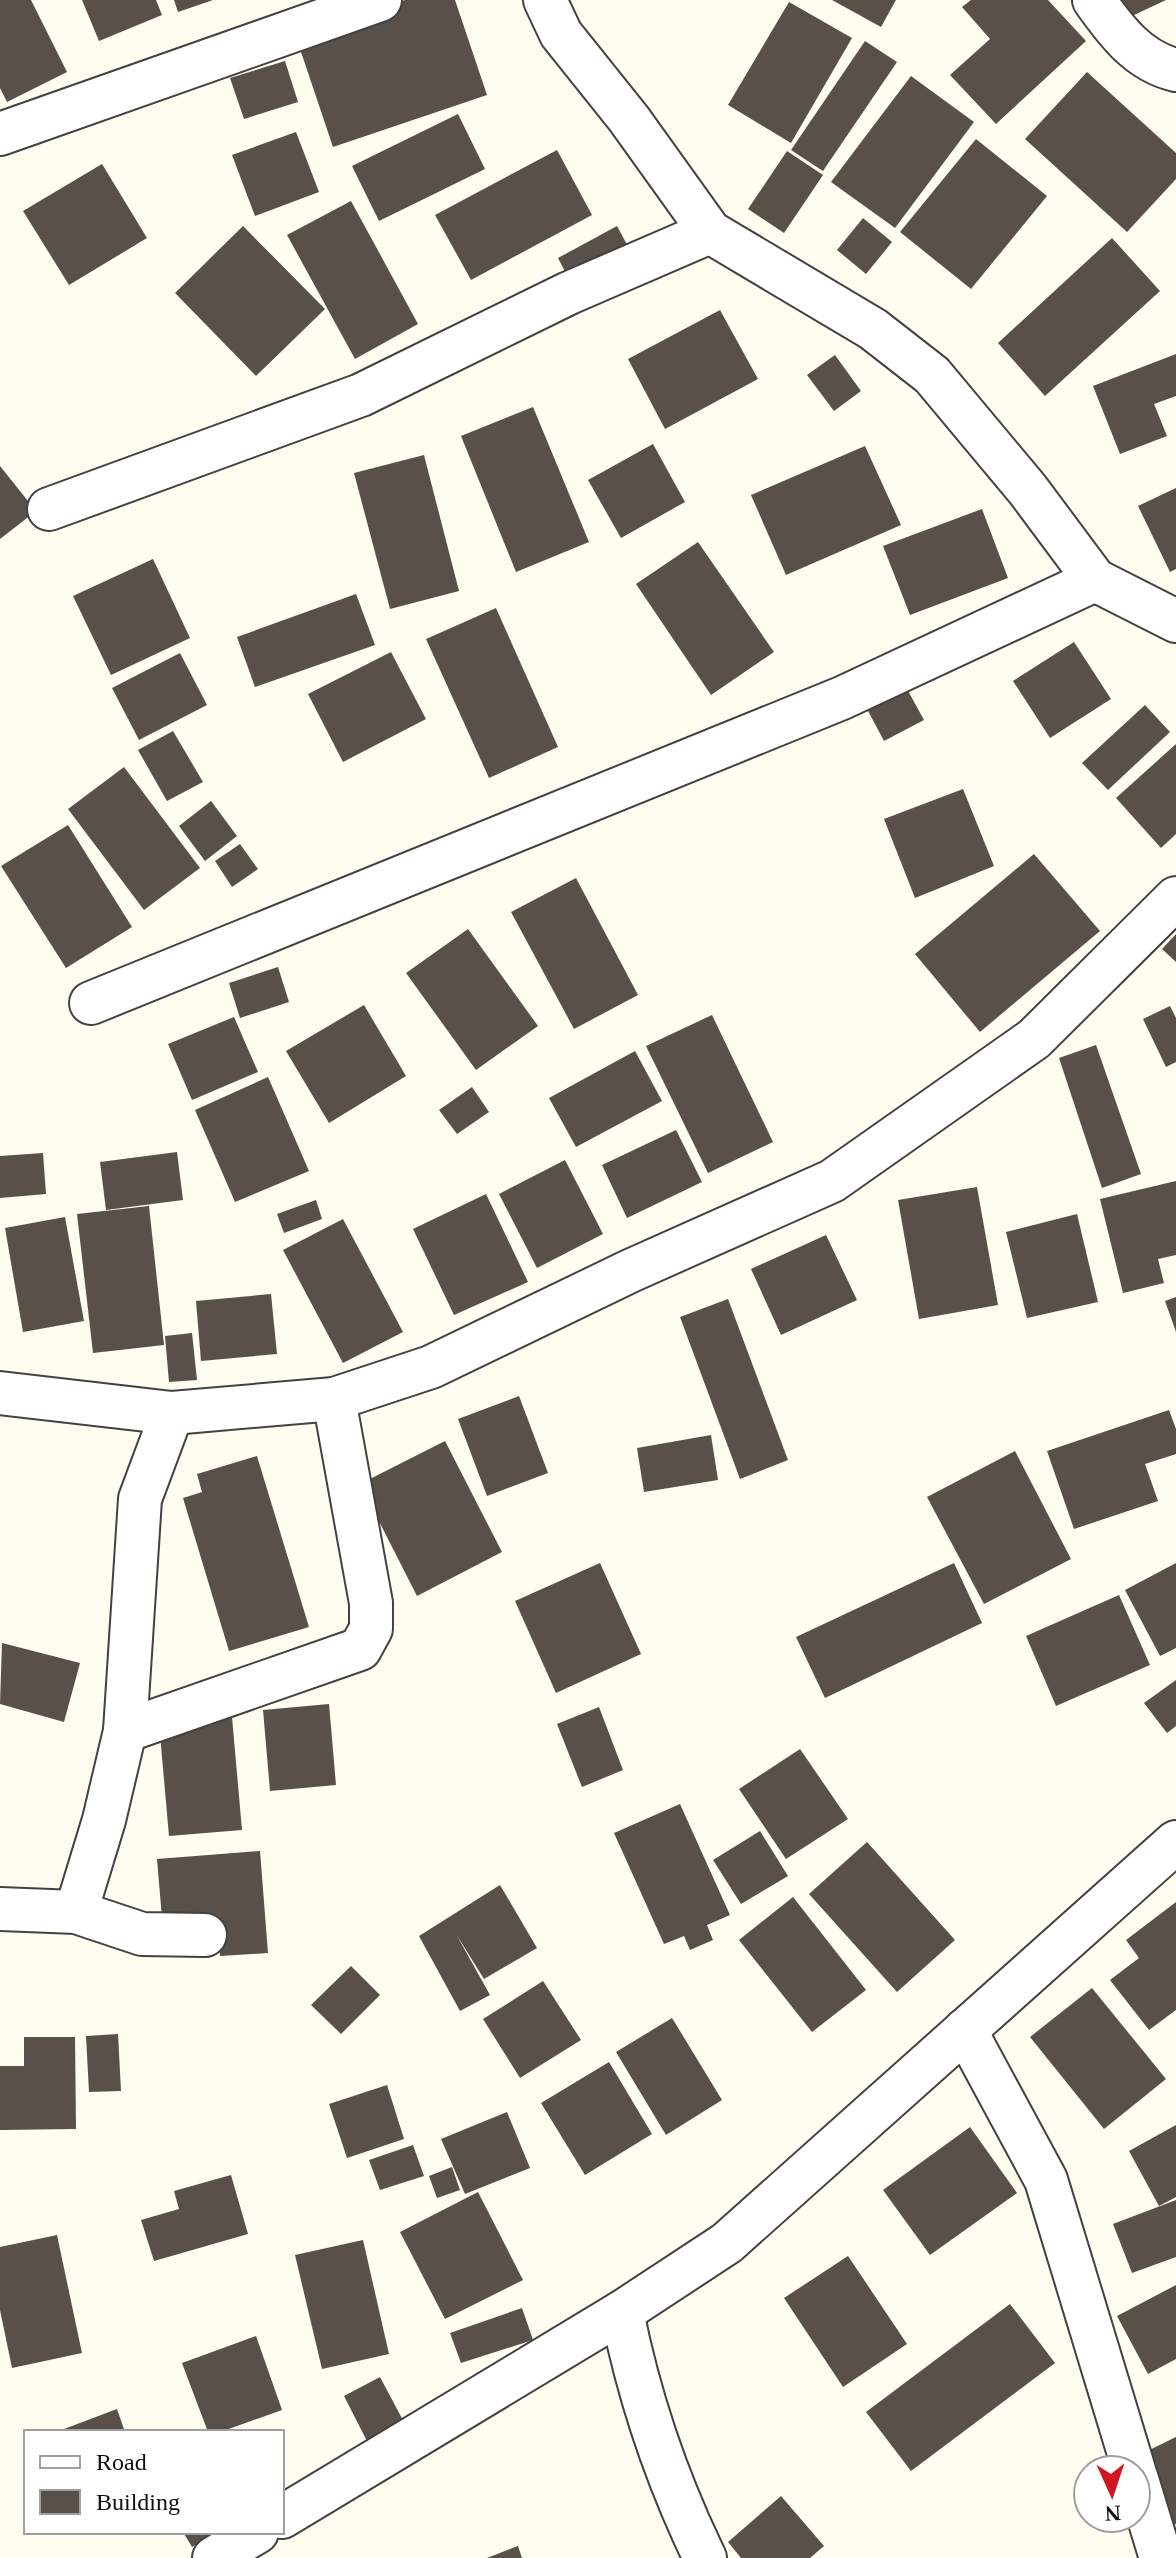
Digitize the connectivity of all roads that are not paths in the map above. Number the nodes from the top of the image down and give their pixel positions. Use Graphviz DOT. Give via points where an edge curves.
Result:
graph roads {
  1 [pos="380,0"];
  2 [pos="545,0"];
  3 [pos="1094,0"];
  4 [pos="1176,70"];
  5 [pos="0,134"];
  6 [pos="710,232"];
  7 [pos="49,509"];
  8 [pos="1095,580"];
  9 [pos="1176,621"];
  10 [pos="1176,898"];
  11 [pos="91,1003"];
  12 [pos="0,1393"];
  13 [pos="334,1399"];
  14 [pos="172,1413"];
  15 [pos="125,1731"];
  16 [pos="1176,1842"];
  17 [pos="0,1909"];
  18 [pos="76,1912"];
  19 [pos="205,1935"];
  20 [pos="965,2030"];
  21 [pos="622,2312"];
  22 [pos="1129,2454"];
  23 [pos="284,2516"];
  24 [pos="1152,2528"];
  25 [pos="254,2534"];
  26 [pos="214,2558"];
  27 [pos="705,2558"];
  28 [pos="1161,2558"];
  1 -- 5 [label="street"];
  2 -- 6 [label="street" via="561,34"];
  3 -- 4 [label="street" via="1115,30 1153,65"];
  6 -- 7 [label="street" via="569,293 361,395"];
  6 -- 8 [label="street" via="873,329 932,375"];
  8 -- 9 [label="street"];
  8 -- 11 [label="street" via="842,698"];
  10 -- 13 [label="street" via="1034,1039 832,1181 431,1367"];
  12 -- 14 [label="street"];
  13 -- 14 [label="street"];
  13 -- 15 [label="street" via="371,1603 371,1629 360,1649"];
  14 -- 15 [label="street" via="140,1499"];
  15 -- 18 [label="street"];
  16 -- 20 [label="street"];
  17 -- 18 [label="street"];
  18 -- 19 [label="street" via="142,1934"];
  20 -- 21 [label="street" via="727,2243"];
  20 -- 22 [label="street" via="1046,2180"];
  21 -- 23 [label="street"];
  21 -- 27 [label="street" via="637,2386"];
  24 -- 28 [label="street"];
  25 -- 26 [label="street"];
}
